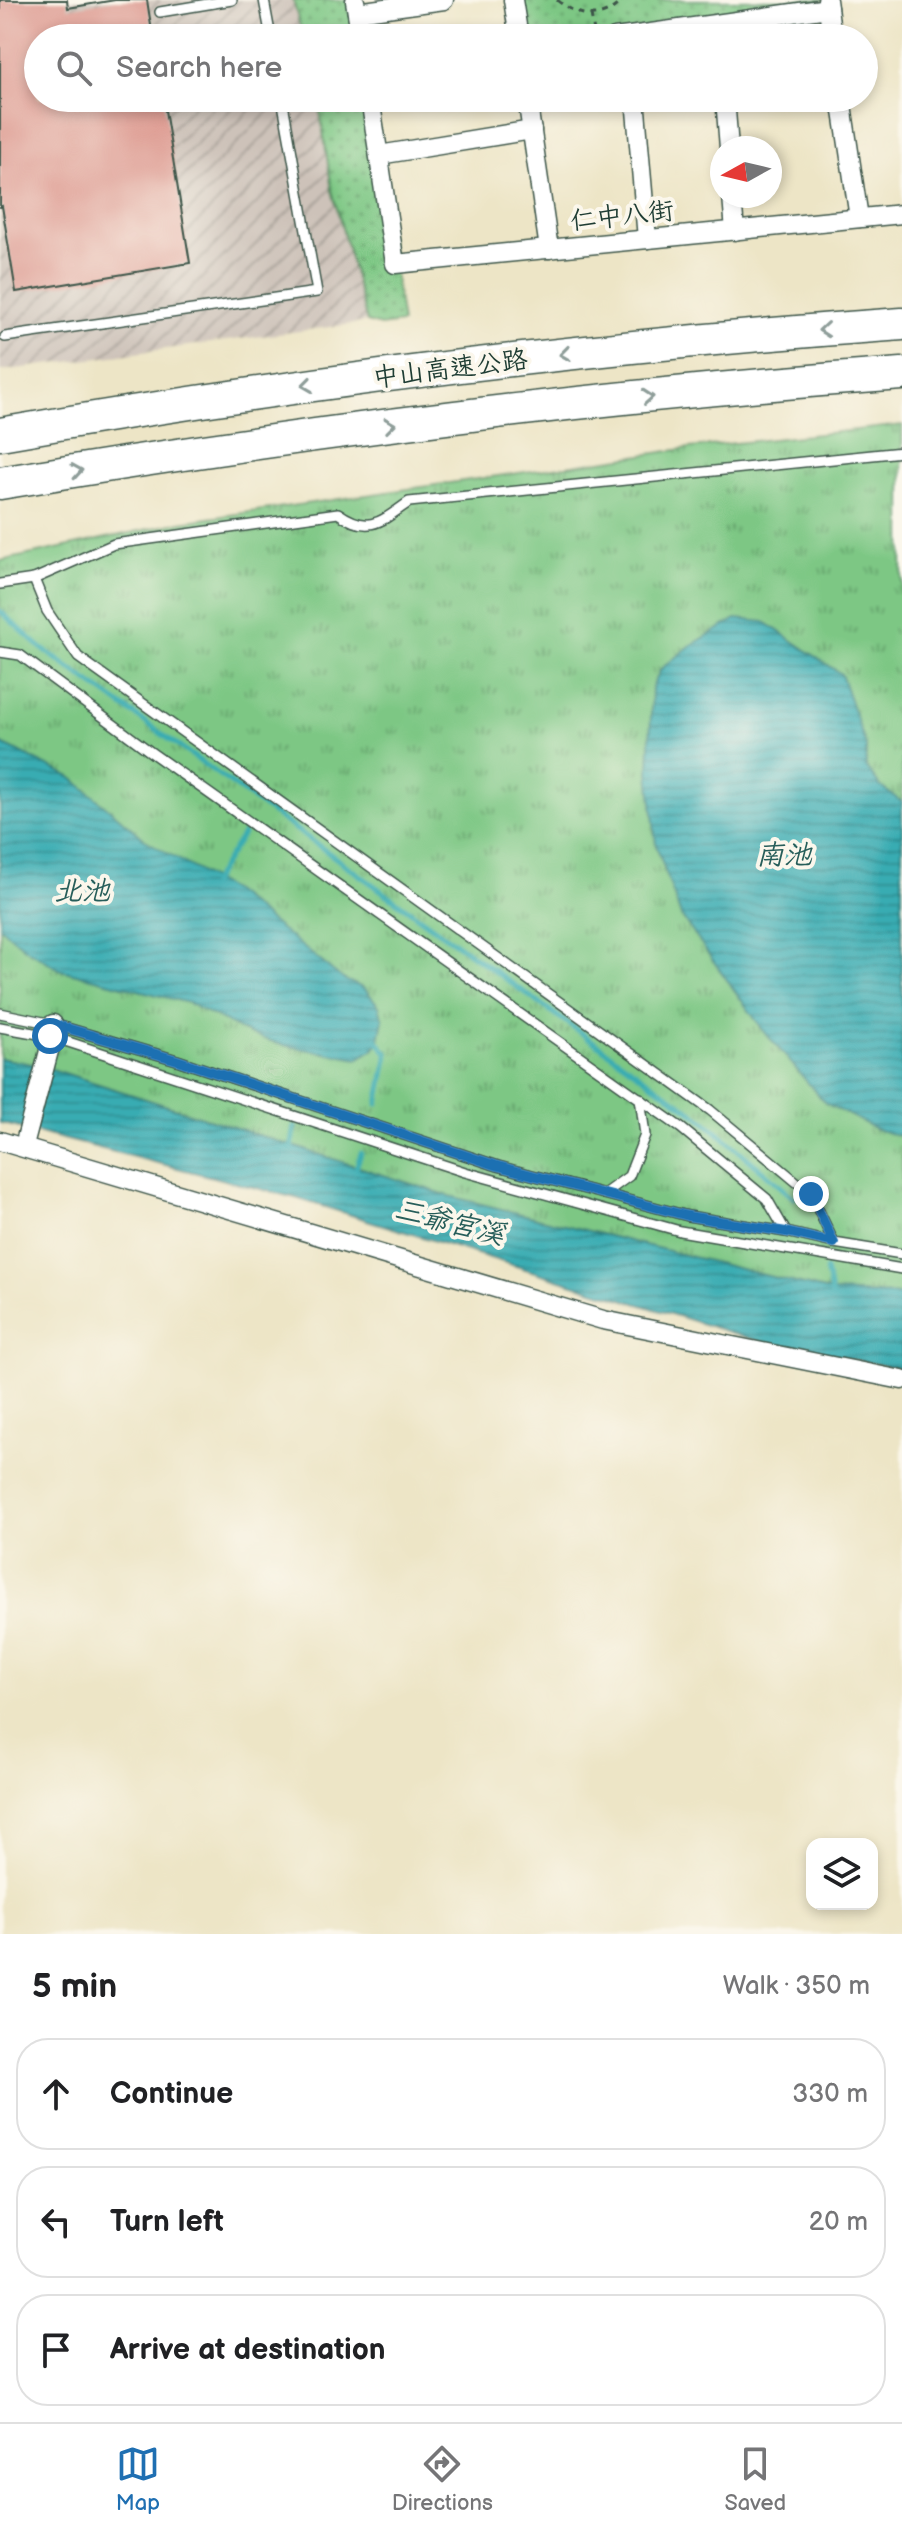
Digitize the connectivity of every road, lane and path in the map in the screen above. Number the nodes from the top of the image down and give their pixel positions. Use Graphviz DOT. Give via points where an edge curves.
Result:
graph roads {
  1 [pos="232,0"];
  2 [pos="264,0"];
  3 [pos="444,0"];
  4 [pos="513,0"];
  5 [pos="557,0"];
  6 [pos="622,0"];
  7 [pos="827,4"];
  8 [pos="356,6"];
  9 [pos="160,12"];
  10 [pos="591,15"];
  11 [pos="268,24"];
  12 [pos="517,24"];
  13 [pos="593,24"];
  14 [pos="748,24"];
  15 [pos="830,24"];
  16 [pos="285,112"];
  17 [pos="372,112"];
  18 [pos="529,112"];
  19 [pos="636,112"];
  20 [pos="726,112"];
  21 [pos="843,112"];
  22 [pos="532,130"];
  23 [pos="728,136"];
  24 [pos="379,155"];
  25 [pos="733,208"];
  26 [pos="902,214"];
  27 [pos="859,218"];
  28 [pos="735,231"];
  29 [pos="647,239"];
  30 [pos="549,249"];
  31 [pos="902,324"];
  32 [pos="5,337"];
  33 [pos="902,374"];
  34 [pos="148,409"];
  35 [pos="0,422"];
  36 [pos="0,434"];
  37 [pos="902,452"];
  38 [pos="0,483"];
  39 [pos="34,579"];
  40 [pos="0,584"];
  41 [pos="0,652"];
  42 [pos="0,1013"];
  43 [pos="0,1027"];
  44 [pos="51,1036"];
  45 [pos="640,1098"];
  46 [pos="25,1140"];
  47 [pos="0,1141"];
  48 [pos="604,1194"];
  49 [pos="786,1232"];
  50 [pos="834,1243"];
  51 [pos="902,1254"];
  52 [pos="902,1269"];
  53 [pos="902,1380"];
  1 -- 9 [label="lane"];
  2 -- 11 [label="lane"];
  3 -- 8 [label="street"];
  4 -- 12 [label="street"];
  5 -- 10 [label="path" via="580,15"];
  6 -- 10 [label="path" via="614,9"];
  7 -- 14 [label="street"];
  7 -- 15 [label="street"];
  10 -- 13 [label="path"];
  16 -- 32 [label="lane" via="317,292"];
  17 -- 24 [label="street"];
  18 -- 22 [label="street"];
  19 -- 29 [label="street"];
  20 -- 23 [label="street"];
  21 -- 27 [label="street"];
  22 -- 24 [label="street"];
  22 -- 30 [label="street"];
  24 -- 30 [label="street, 仁中八街" via="395,264"];
  25 -- 28 [label="street"];
  26 -- 27 [label="street, 仁中八街"];
  27 -- 28 [label="street, 仁中八街"];
  28 -- 29 [label="street, 仁中八街"];
  29 -- 30 [label="street, 仁中八街"];
  31 -- 34 [label="highway, 中山高速公路, one-way" via="592,350"];
  38 -- 33 [label="highway, 中山高速公路, one-way" via="324,433"];
  34 -- 35 [label="highway"];
  34 -- 36 [label="highway, 中山高速公路"];
  37 -- 39 [label="lane" via="409,502 380,522 354,524 338,513 114,544"];
  39 -- 40 [label="lane"];
  39 -- 50 [label="lane" via="47,611 78,657 710,1110 811,1194"];
  41 -- 45 [label="lane" via="20,655"];
  42 -- 44 [label="lane"];
  43 -- 44 [label="lane"];
  44 -- 46 [label="street"];
  44 -- 48 [label="lane" via="177,1060 498,1166"];
  44 -- 52 [label="lane" via="496,1181 680,1231"];
  45 -- 48 [label="lane" via="645,1135 629,1176"];
  45 -- 49 [label="lane" via="767,1199"];
  46 -- 47 [label="street"];
  46 -- 53 [label="street" via="603,1320"];
  48 -- 49 [label="lane" via="688,1216"];
  49 -- 50 [label="lane"];
  50 -- 51 [label="lane"];
}
